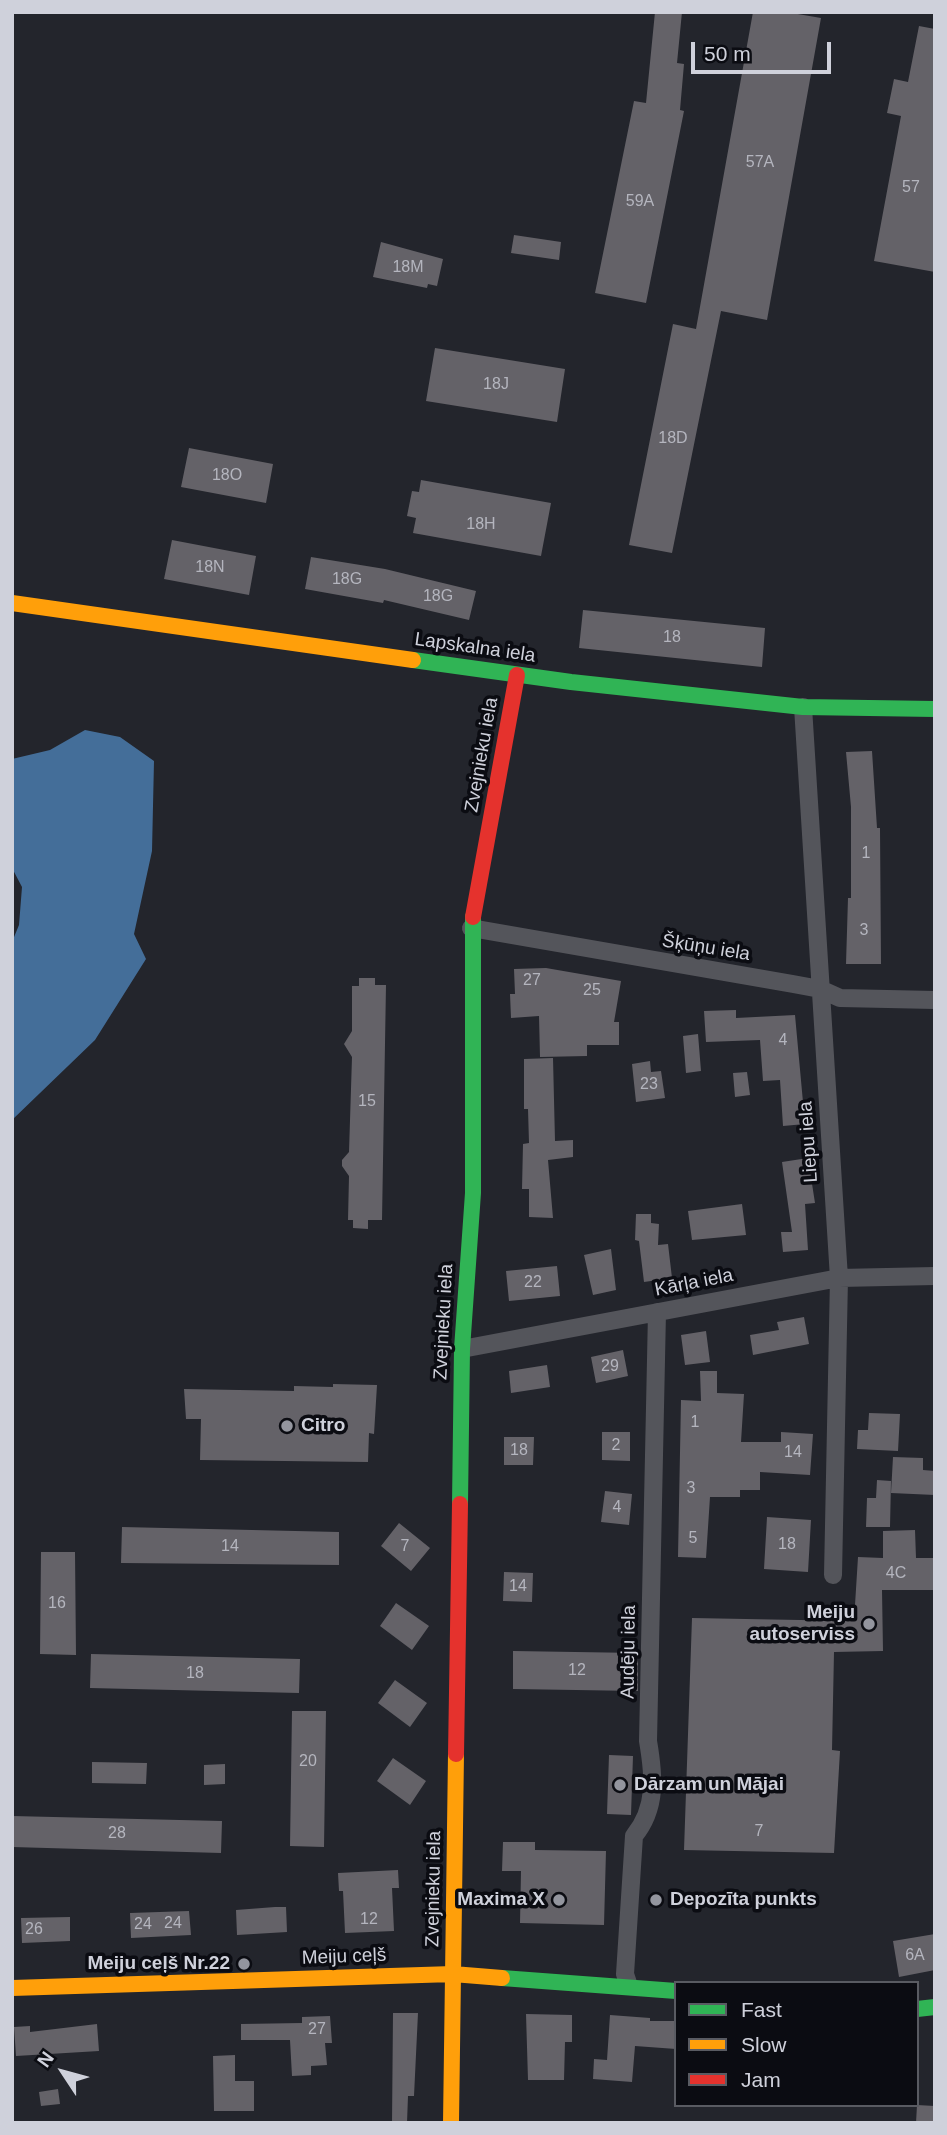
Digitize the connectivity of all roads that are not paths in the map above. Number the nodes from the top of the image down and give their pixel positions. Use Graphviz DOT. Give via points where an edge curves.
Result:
graph roads {
  1 [pos="12,603"];
  2 [pos="517,675"];
  3 [pos="803,707"];
  4 [pos="935,709"];
  5 [pos="471,928"];
  6 [pos="820,989"];
  7 [pos="935,1000"];
  8 [pos="935,1276"];
  9 [pos="839,1278"];
  10 [pos="657,1312"];
  11 [pos="462,1349"];
  12 [pos="833,1574"];
  13 [pos="453,1974"];
  14 [pos="629,1986"];
  15 [pos="12,1988"];
  16 [pos="674,1991"];
  17 [pos="451,2123"];
  1 -- 2 [label="street, Lapskalna iela"];
  2 -- 3 [label="street, Lapskalna iela"];
  2 -- 5 [label="street, Zvejnieku iela"];
  3 -- 4 [label="street, Lapskalna iela"];
  3 -- 6 [label="street, Liepu iela"];
  5 -- 6 [label="street, Šķūņu iela"];
  5 -- 11 [label="street, Zvejnieku iela" via="472,1193"];
  6 -- 7 [label="street, Šķūņu iela" via="839,998"];
  6 -- 9 [label="street, Liepu iela"];
  8 -- 9 [label="street, Kārļa iela"];
  9 -- 10 [label="street, Kārļa iela"];
  9 -- 12 [label="street, Liepu iela"];
  10 -- 11 [label="street, Kārļa iela"];
  10 -- 14 [label="street, Audēju iela" via="648,1741 654,1778 647,1820 634,1836 625,1973"];
  11 -- 13 [label="street, Zvejnieku iela"];
  13 -- 14 [label="street, Meiju ceļš"];
  13 -- 15 [label="street, Meiju ceļš"];
  13 -- 17 [label="street, Zvejnieku iela"];
  14 -- 16 [label="street, Meiju ceļš"];
}
